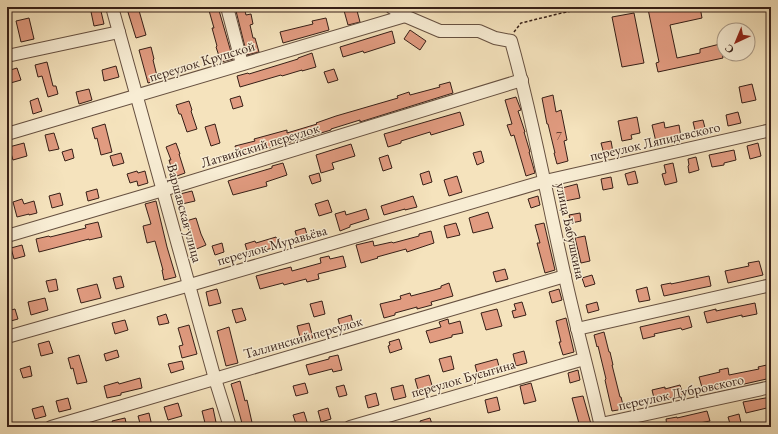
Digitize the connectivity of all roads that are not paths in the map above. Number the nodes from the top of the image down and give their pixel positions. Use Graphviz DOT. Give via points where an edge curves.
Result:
graph roads {
  1 [pos="112,7"];
  2 [pos="227,7"];
  3 [pos="391,7"];
  4 [pos="405,16"];
  5 [pos="119,32"];
  6 [pos="7,56"];
  7 [pos="242,64"];
  8 [pos="522,80"];
  9 [pos="137,96"];
  10 [pos="771,130"];
  11 [pos="7,134"];
  12 [pos="545,181"];
  13 [pos="163,190"];
  14 [pos="7,236"];
  15 [pos="565,276"];
  16 [pos="190,285"];
  17 [pos="771,285"];
  18 [pos="577,329"];
  19 [pos="7,337"];
  20 [pos="584,359"];
  21 [pos="215,379"];
  22 [pos="771,387"];
  23 [pos="600,426"];
  24 [pos="50,427"];
  25 [pos="230,427"];
  26 [pos="350,427"];
  1 -- 5 [label="street, Варшавская улица"];
  2 -- 7 [label="street"];
  3 -- 4 [label="street"];
  4 -- 7 [label="street, переулок Крупской"];
  4 -- 8 [label="street, улица Бабушкина" via="440,31 479,31 511,41"];
  5 -- 6 [label="street"];
  5 -- 9 [label="street, Варшавская улица"];
  7 -- 9 [label="street, переулок Крупской"];
  8 -- 12 [label="street, улица Бабушкина"];
  8 -- 13 [label="street, Латвийский переулок"];
  9 -- 11 [label="street, переулок Крупской"];
  9 -- 13 [label="street, Варшавская улица"];
  10 -- 12 [label="street, переулок Ляпидевского"];
  12 -- 15 [label="street, улица Бабушкина"];
  12 -- 16 [label="street, переулок Муравьёва"];
  13 -- 14 [label="street, Латвийский переулок"];
  13 -- 16 [label="street, Варшавская улица"];
  15 -- 18 [label="street, улица Бабушкина"];
  15 -- 21 [label="street, Таллинский переулок"];
  16 -- 19 [label="street, переулок Муравьёва"];
  16 -- 21 [label="street, Варшавская улица"];
  17 -- 18 [label="street"];
  18 -- 20 [label="street, улица Бабушкина"];
  20 -- 23 [label="street, улица Бабушкина"];
  20 -- 26 [label="street, переулок Бусыгина"];
  21 -- 24 [label="street, Таллинский переулок"];
  21 -- 25 [label="street, Варшавская улица"];
  22 -- 23 [label="street, переулок Дубровского"];
}
